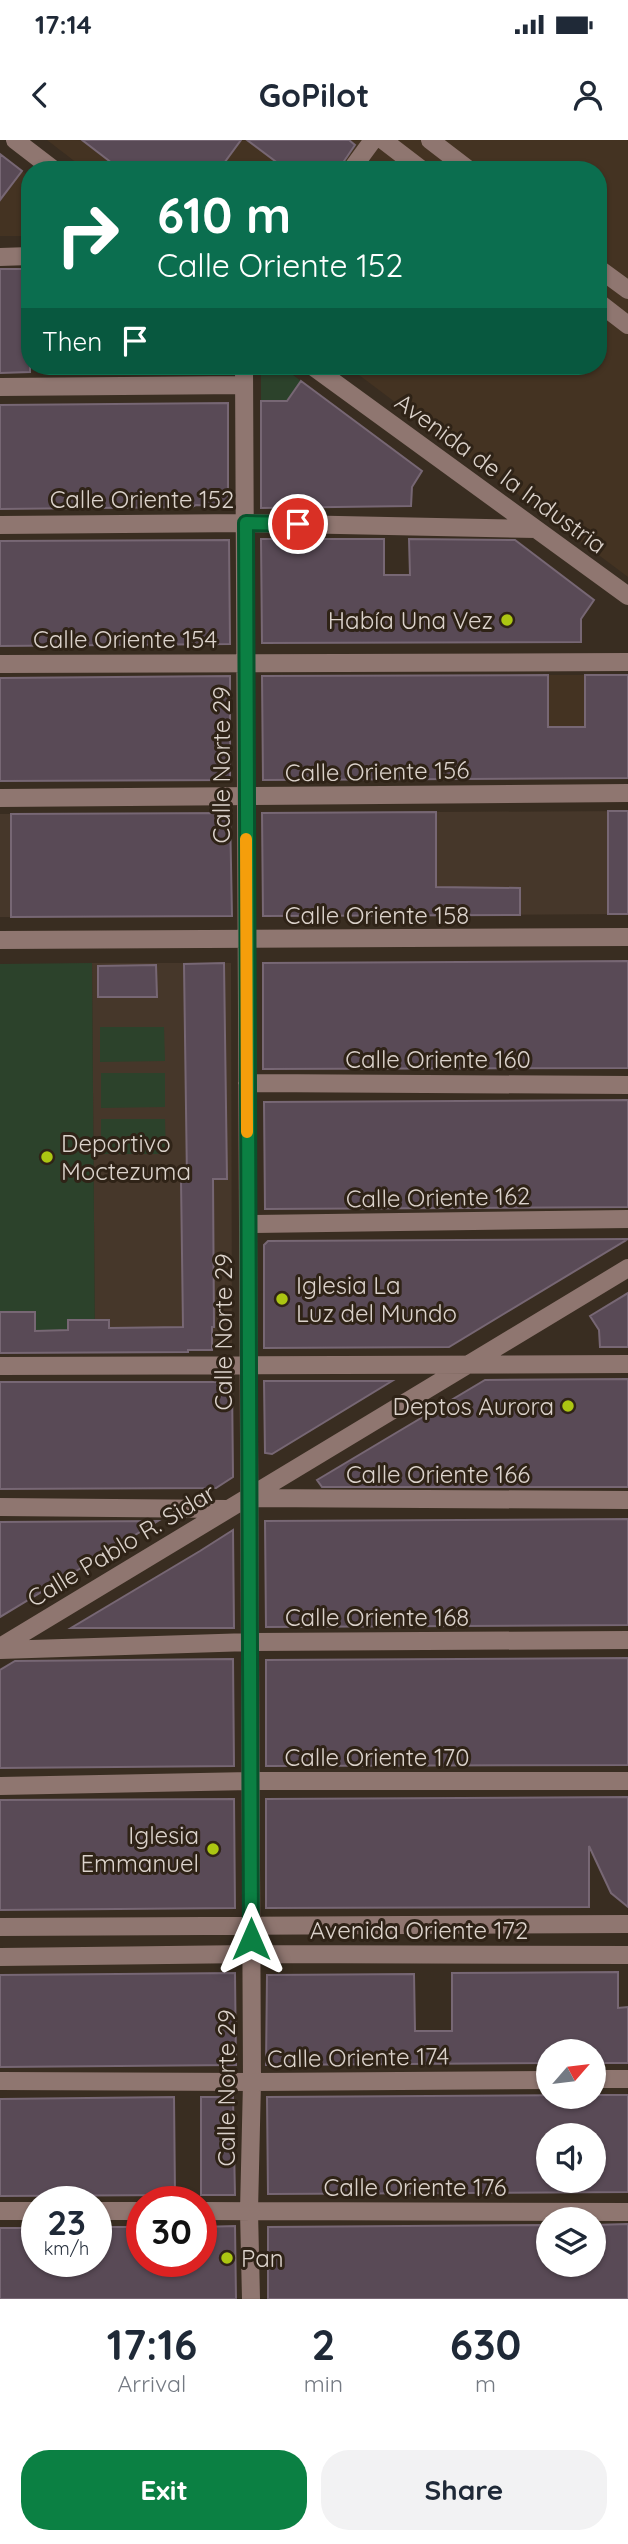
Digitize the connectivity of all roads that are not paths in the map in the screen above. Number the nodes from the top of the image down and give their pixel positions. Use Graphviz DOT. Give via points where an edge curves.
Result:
graph roads {
  1 [pos="15,140"];
  2 [pos="373,140"];
  3 [pos="383,140"];
  4 [pos="430,140"];
  5 [pos="42,161"];
  6 [pos="358,161"];
  7 [pos="410,161"];
  8 [pos="457,161"];
  9 [pos="21,256"];
  10 [pos="0,257"];
  11 [pos="607,275"];
  12 [pos="628,290"];
  13 [pos="607,309"];
  14 [pos="628,325"];
  15 [pos="244,375"];
  16 [pos="324,375"];
  17 [pos="244,385"];
  18 [pos="0,387"];
  19 [pos="246,523"];
  20 [pos="0,525"];
  21 [pos="536,529"];
  22 [pos="628,596"];
  23 [pos="628,662"];
  24 [pos="246,663"];
  25 [pos="0,664"];
  26 [pos="628,793"];
  27 [pos="246,797"];
  28 [pos="0,798"];
  29 [pos="628,937"];
  30 [pos="0,940"];
  31 [pos="247,940"];
  32 [pos="247,1083"];
  33 [pos="628,1085"];
  34 [pos="628,1219"];
  35 [pos="248,1224"];
  36 [pos="628,1268"];
  37 [pos="248,1364"];
  38 [pos="628,1364"];
  39 [pos="0,1366"];
  40 [pos="466,1366"];
  41 [pos="248,1498"];
  42 [pos="628,1500"];
  43 [pos="0,1507"];
  44 [pos="228,1509"];
  45 [pos="628,1640"];
  46 [pos="250,1642"];
  47 [pos="0,1648"];
  48 [pos="250,1781"];
  49 [pos="628,1781"];
  50 [pos="0,1786"];
  51 [pos="628,1924"];
  52 [pos="251,1925"];
  53 [pos="0,1927"];
  54 [pos="251,1954"];
  55 [pos="628,1955"];
  56 [pos="0,1957"];
  57 [pos="606,2079"];
  58 [pos="628,2079"];
  59 [pos="536,2080"];
  60 [pos="0,2081"];
  61 [pos="252,2082"];
  62 [pos="0,2211"];
  63 [pos="21,2211"];
  64 [pos="217,2211"];
  65 [pos="249,2211"];
  66 [pos="628,2212"];
  67 [pos="251,2299"];
  1 -- 5 [label="street"];
  2 -- 6 [label="street"];
  3 -- 7 [label="street"];
  4 -- 8 [label="street"];
  9 -- 10 [label="street"];
  11 -- 12 [label="street"];
  13 -- 14 [label="street"];
  15 -- 17 [label="street, Calle Norte 29"];
  16 -- 21 [label="street, Avenida de la Industria"];
  17 -- 18 [label="street"];
  17 -- 19 [label="street, Calle Norte 29"];
  19 -- 20 [label="street, Calle Oriente 152"];
  19 -- 21 [label="street, Calle Oriente 152"];
  19 -- 24 [label="street, Calle Norte 29"];
  21 -- 22 [label="street, Avenida de la Industria"];
  23 -- 24 [label="street, Calle Oriente 154"];
  24 -- 25 [label="street, Calle Oriente 154"];
  24 -- 27 [label="street, Calle Norte 29"];
  26 -- 27 [label="street, Calle Oriente 156"];
  27 -- 28 [label="street, Calle Oriente 156"];
  27 -- 31 [label="street, Calle Norte 29"];
  29 -- 31 [label="street, Calle Oriente 158"];
  30 -- 31 [label="street, Calle Oriente 158"];
  31 -- 32 [label="street, Calle Norte 29"];
  32 -- 33 [label="street, Calle Oriente 160"];
  32 -- 35 [label="street, Calle Norte 29"];
  34 -- 35 [label="street, Calle Oriente 162"];
  35 -- 37 [label="street, Calle Norte 29"];
  36 -- 40 [label="street, Calle Pablo R. Sidar"];
  37 -- 39 [label="street"];
  37 -- 40 [label="street"];
  37 -- 41 [label="street, Calle Norte 29"];
  38 -- 40 [label="street"];
  40 -- 41 [label="street, Calle Pablo R. Sidar"];
  41 -- 42 [label="street, Calle Oriente 166"];
  41 -- 44 [label="street, Calle Pablo R. Sidar"];
  41 -- 46 [label="street, Calle Norte 29"];
  43 -- 44 [label="street"];
  44 -- 47 [label="street, Calle Pablo R. Sidar"];
  45 -- 46 [label="street, Calle Oriente 168"];
  46 -- 47 [label="street, Calle Oriente 168"];
  46 -- 48 [label="street, Calle Norte 29"];
  48 -- 49 [label="street, Calle Oriente 170"];
  48 -- 50 [label="street, Calle Oriente 170"];
  48 -- 52 [label="street, Calle Norte 29"];
  51 -- 52 [label="street, Avenida Oriente 172"];
  52 -- 53 [label="street, Avenida Oriente 172"];
  52 -- 54 [label="street, Calle Norte 29"];
  54 -- 55 [label="street, Avenida Oriente 172"];
  54 -- 56 [label="street, Avenida Oriente 172"];
  54 -- 61 [label="street, Calle Norte 29"];
  57 -- 58 [label="street"];
  59 -- 61 [label="street, Calle Oriente 174"];
  60 -- 61 [label="street, Calle Oriente 174"];
  61 -- 65 [label="street, Calle Norte 29"];
  62 -- 63 [label="street"];
  64 -- 65 [label="street, Calle Oriente 176"];
  65 -- 66 [label="street, Calle Oriente 176"];
  65 -- 67 [label="street, Calle Norte 29"];
}
